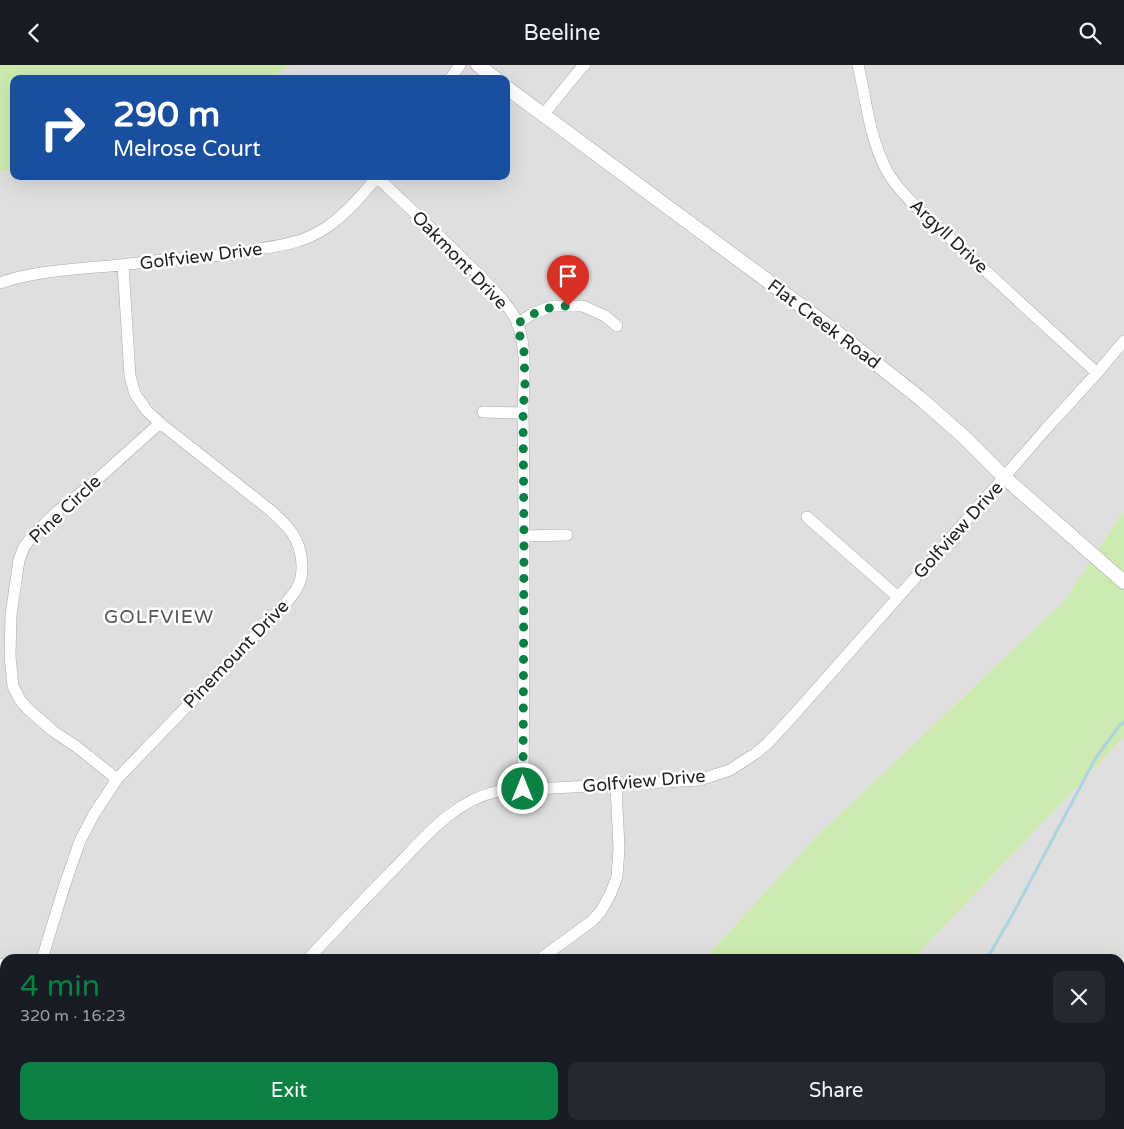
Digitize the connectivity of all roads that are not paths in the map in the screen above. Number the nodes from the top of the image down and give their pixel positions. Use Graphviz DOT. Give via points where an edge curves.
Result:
graph roads {
  1 [pos="478,65"];
  2 [pos="586,65"];
  3 [pos="858,65"];
  4 [pos="491,75"];
  5 [pos="510,90"];
  6 [pos="543,115"];
  7 [pos="374,180"];
  8 [pos="380,180"];
  9 [pos="123,265"];
  10 [pos="0,283"];
  11 [pos="517,324"];
  12 [pos="617,326"];
  13 [pos="1124,341"];
  14 [pos="1097,373"];
  15 [pos="483,412"];
  16 [pos="523,413"];
  17 [pos="160,423"];
  18 [pos="1004,477"];
  19 [pos="807,517"];
  20 [pos="567,535"];
  21 [pos="524,536"];
  22 [pos="1124,582"];
  23 [pos="898,597"];
  24 [pos="117,779"];
  25 [pos="616,785"];
  26 [pos="523,789"];
  27 [pos="44,954"];
  28 [pos="313,954"];
  29 [pos="547,954"];
  1 -- 4 [label="street"];
  2 -- 6 [label="street"];
  3 -- 14 [label="street, Argyll Drive" via="873,135 893,181 916,207"];
  5 -- 6 [label="street, Flat Creek Road"];
  6 -- 18 [label="street, Flat Creek Road" via="846,340 964,437"];
  7 -- 9 [label="street, Golfview Drive" via="328,227 297,242 220,255"];
  8 -- 11 [label="street, Oakmont Drive" via="487,282"];
  9 -- 10 [label="street, Golfview Drive" via="50,272"];
  9 -- 17 [label="street, Pinemount Drive" via="130,376 135,394"];
  11 -- 12 [label="street" via="553,306 583,306 605,316"];
  11 -- 16 [label="street, Oakmont Drive" via="524,352"];
  13 -- 14 [label="street, Golfview Drive"];
  14 -- 18 [label="street, Golfview Drive"];
  15 -- 16 [label="street"];
  16 -- 21 [label="street, Oakmont Drive"];
  17 -- 24 [label="street, Pine Circle" via="33,535 19,560 11,615 13,686 20,700 53,731"];
  17 -- 24 [label="street, Pinemount Drive" via="283,522 300,550 302,571 298,587 286,604"];
  18 -- 22 [label="street, Flat Creek Road"];
  18 -- 23 [label="street, Golfview Drive"];
  19 -- 23 [label="street"];
  20 -- 21 [label="street"];
  21 -- 26 [label="street, Oakmont Drive"];
  23 -- 25 [label="street, Golfview Drive" via="768,743 743,762 699,780"];
  24 -- 27 [label="street, Pinemount Drive" via="80,841"];
  25 -- 26 [label="street, Golfview Drive"];
  25 -- 29 [label="street" via="617,877 610,895 592,921"];
  26 -- 28 [label="street, Golfview Drive" via="488,793 451,813"];
}
